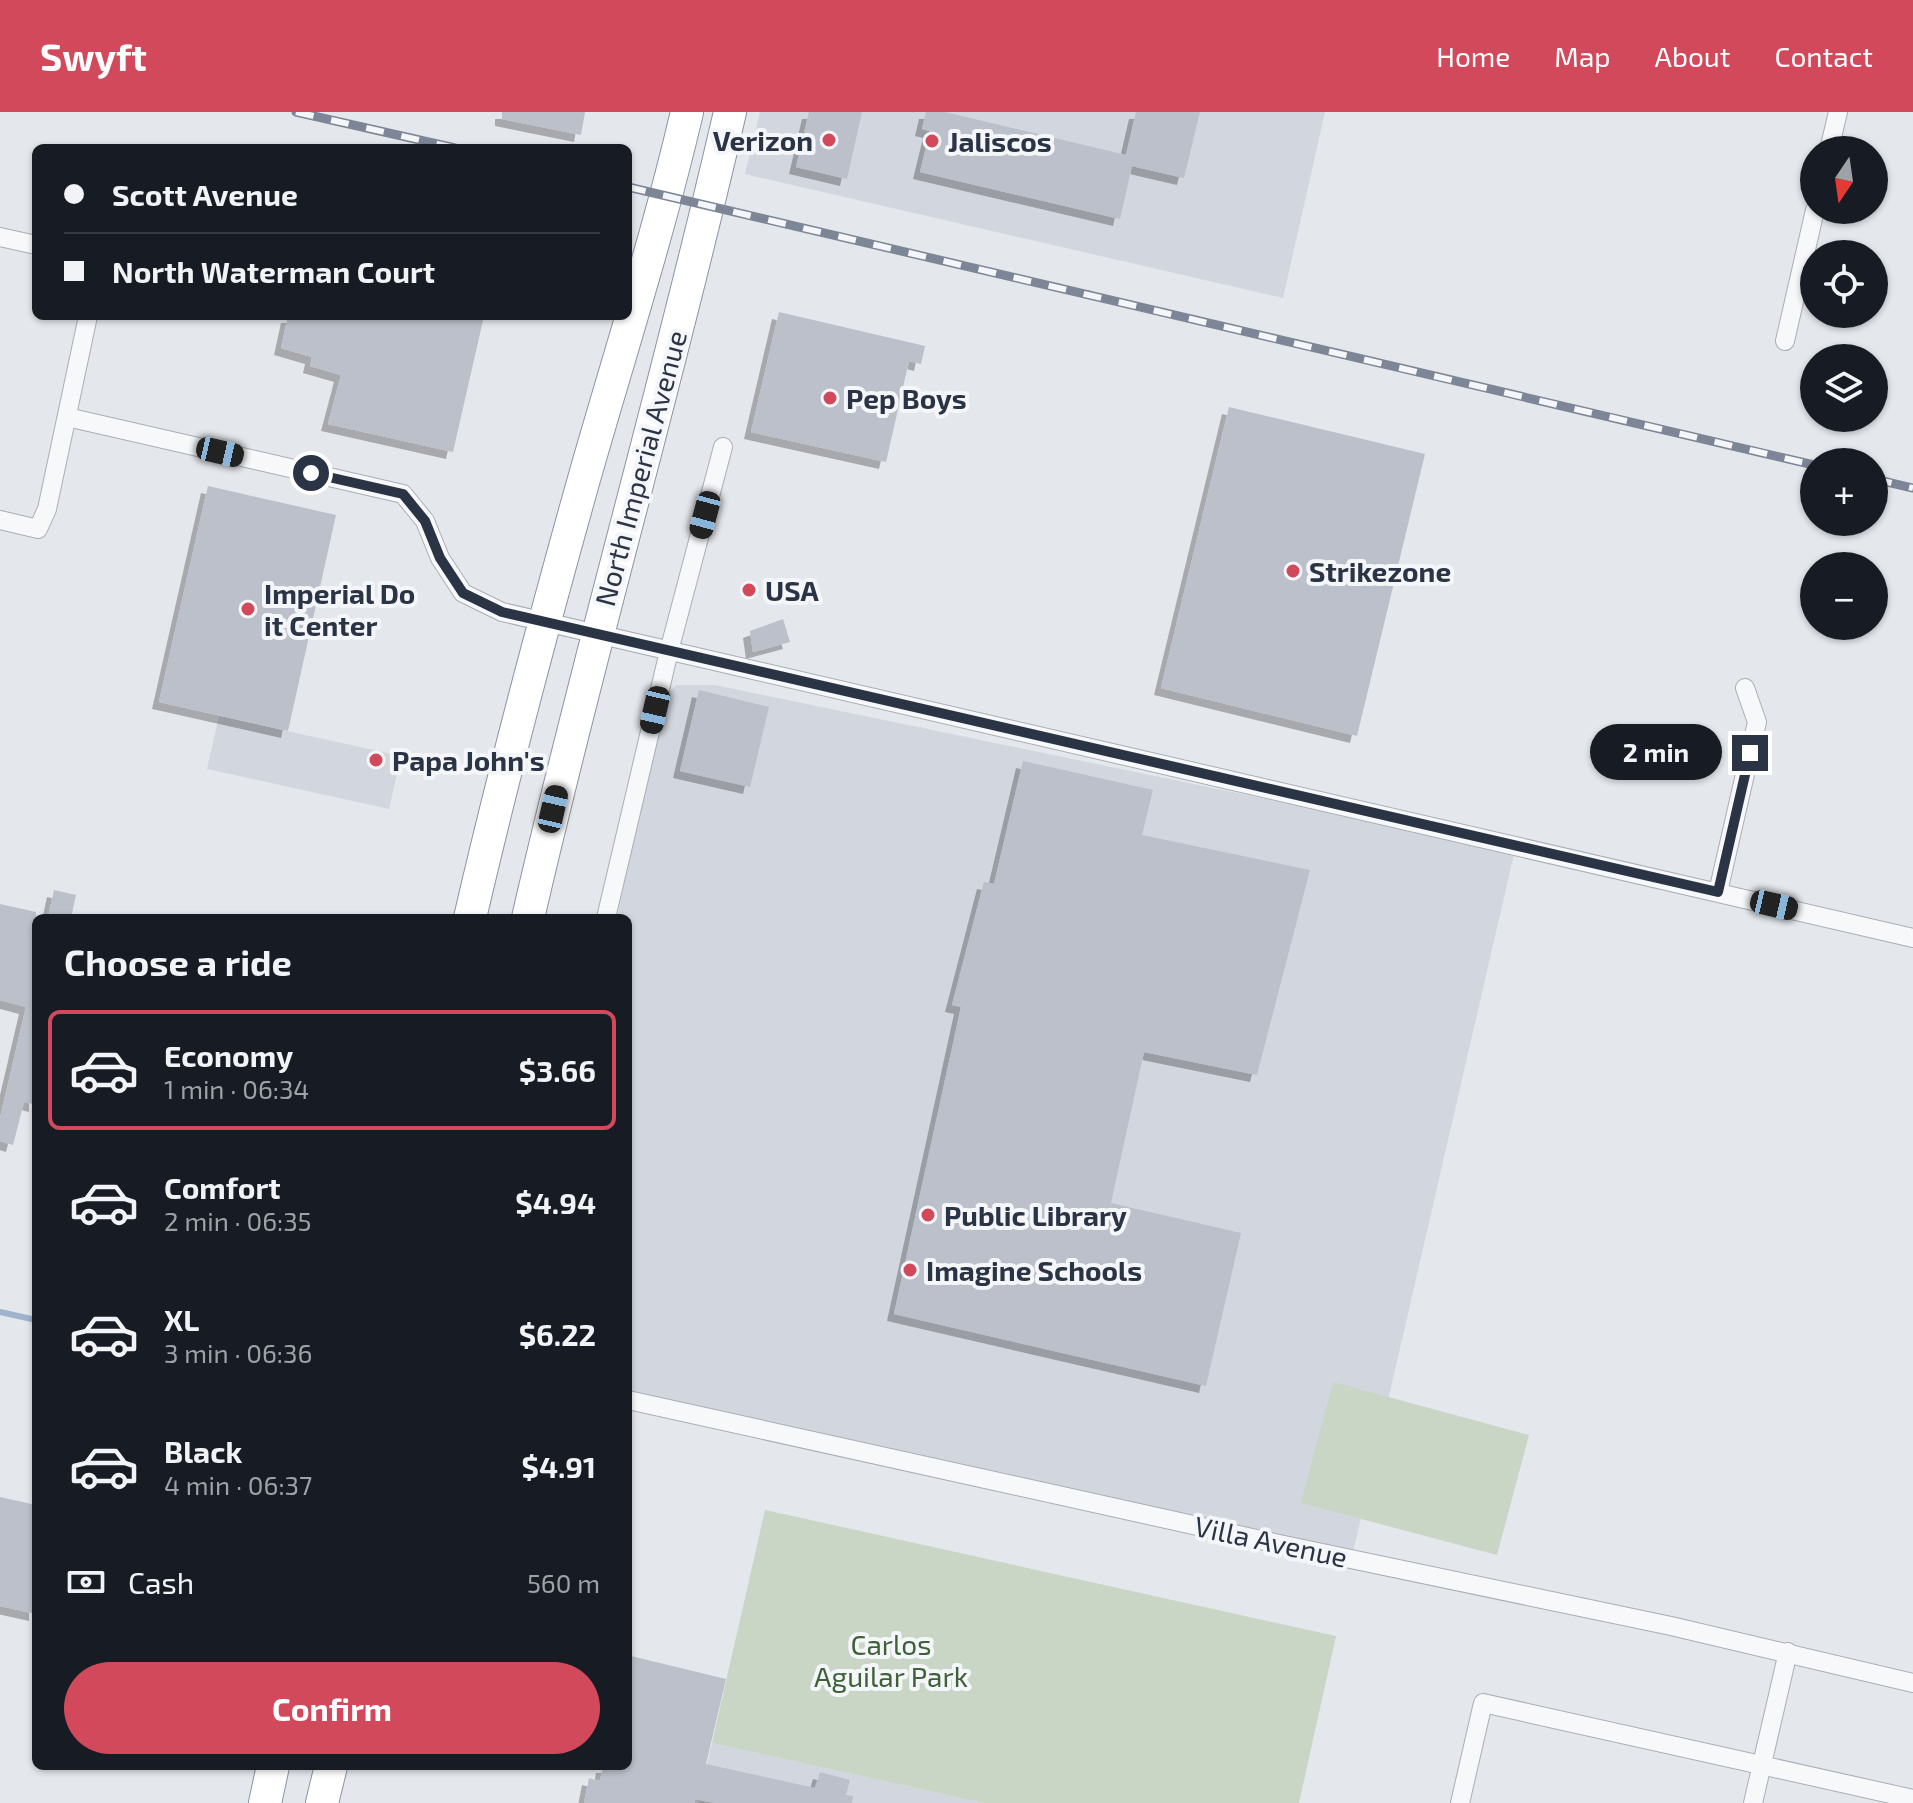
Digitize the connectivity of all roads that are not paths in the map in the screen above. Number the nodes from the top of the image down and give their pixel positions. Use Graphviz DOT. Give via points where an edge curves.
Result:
graph roads {
  1 [pos="687,112"];
  2 [pos="730,112"];
  3 [pos="1838,112"];
  4 [pos="1832,136"];
  5 [pos="1812,224"];
  6 [pos="0,237"];
  7 [pos="32,244"];
  8 [pos="632,315"];
  9 [pos="87,320"];
  10 [pos="631,320"];
  11 [pos="1785,341"];
  12 [pos="67,417"];
  13 [pos="723,447"];
  14 [pos="0,520"];
  15 [pos="545,623"];
  16 [pos="596,634"];
  17 [pos="669,651"];
  18 [pos="1745,688"];
  19 [pos="1718,892"];
  20 [pos="471,914"];
  21 [pos="529,914"];
  22 [pos="607,914"];
  23 [pos="1913,938"];
  24 [pos="632,1401"];
  25 [pos="1788,1652"];
  26 [pos="1913,1683"];
  27 [pos="1762,1764"];
  28 [pos="272,1770"];
  29 [pos="330,1770"];
  30 [pos="1913,1799"];
  31 [pos="265,1803"];
  32 [pos="322,1803"];
  33 [pos="1460,1803"];
  34 [pos="1753,1803"];
  1 -- 8 [label="highway, North Imperial Avenue"];
  2 -- 16 [label="highway, North Imperial Avenue"];
  3 -- 4 [label="street"];
  5 -- 11 [label="street"];
  6 -- 7 [label="street"];
  9 -- 12 [label="street"];
  10 -- 15 [label="highway, North Imperial Avenue"];
  12 -- 14 [label="street" via="38,529"];
  12 -- 15 [label="street" via="403,494 425,521 440,558 463,593 502,612"];
  13 -- 17 [label="street"];
  15 -- 16 [label="street"];
  15 -- 20 [label="highway, North Imperial Avenue"];
  16 -- 17 [label="street"];
  16 -- 21 [label="highway, North Imperial Avenue"];
  17 -- 19 [label="street"];
  17 -- 22 [label="street"];
  18 -- 19 [label="street" via="1757,722"];
  19 -- 23 [label="street"];
  24 -- 25 [label="street, Villa Avenue"];
  25 -- 26 [label="street, Villa Avenue"];
  25 -- 27 [label="street"];
  27 -- 30 [label="street"];
  27 -- 33 [label="street" via="1483,1703"];
  27 -- 34 [label="street"];
  28 -- 31 [label="highway"];
  29 -- 32 [label="highway"];
}
